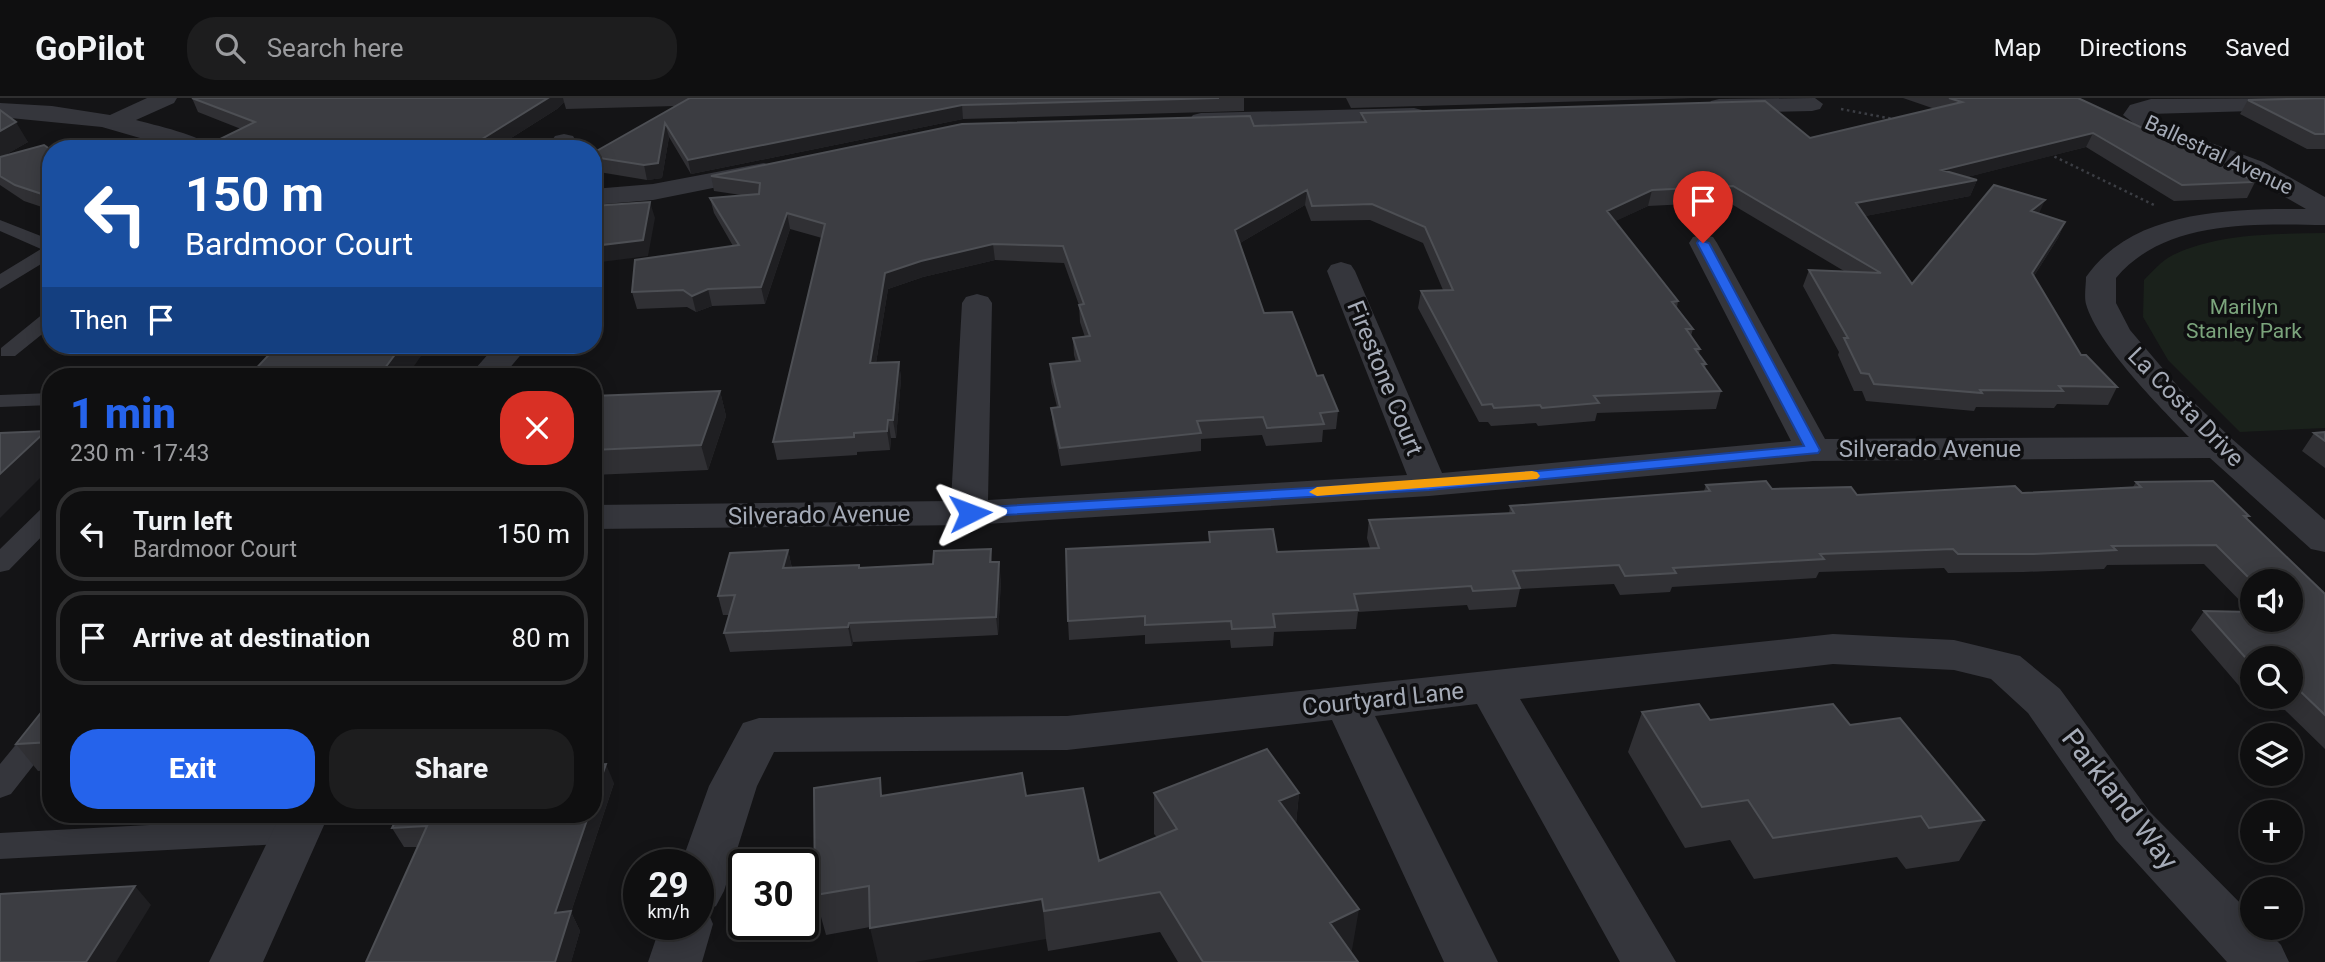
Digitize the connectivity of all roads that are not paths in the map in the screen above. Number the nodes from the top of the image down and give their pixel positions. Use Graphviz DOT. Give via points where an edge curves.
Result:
graph roads {
  1 [pos="166,98"];
  2 [pos="2325,102"];
  3 [pos="1812,104"];
  4 [pos="1701,107"];
  5 [pos="1306,108"];
  6 [pos="0,110"];
  7 [pos="1437,114"];
  8 [pos="115,121"];
  9 [pos="1174,121"];
  10 [pos="173,140"];
  11 [pos="784,166"];
  12 [pos="602,196"];
  13 [pos="2325,209"];
  14 [pos="2325,217"];
  15 [pos="4,230"];
  16 [pos="1703,243"];
  17 [pos="42,245"];
  18 [pos="42,254"];
  19 [pos="1341,271"];
  20 [pos="0,282"];
  21 [pos="977,303"];
  22 [pos="42,324"];
  23 [pos="8,352"];
  24 [pos="505,354"];
  25 [pos="492,368"];
  26 [pos="42,399"];
  27 [pos="0,401"];
  28 [pos="2219,447"];
  29 [pos="1813,450"];
  30 [pos="1429,485"];
  31 [pos="970,513"];
  32 [pos="602,517"];
  33 [pos="42,522"];
  34 [pos="2325,540"];
  35 [pos="0,564"];
  36 [pos="2005,667"];
  37 [pos="1490,687"];
  38 [pos="1346,703"];
  39 [pos="42,733"];
  40 [pos="0,786"];
  41 [pos="289,823"];
  42 [pos="302,823"];
  43 [pos="0,846"];
  44 [pos="712,849"];
  45 [pos="682,940"];
  46 [pos="236,962"];
  47 [pos="675,962"];
  48 [pos="1471,962"];
  49 [pos="1649,962"];
  50 [pos="2262,962"];
  1 -- 8 [label="street"];
  2 -- 13 [label="street, Ballestral Avenue" via="2151,106 2135,115 2171,136 2262,170"];
  3 -- 4 [label="street"];
  5 -- 7 [label="street"];
  5 -- 9 [label="street"];
  6 -- 8 [label="street" via="79,114"];
  8 -- 10 [label="street"];
  11 -- 12 [label="street" via="653,192"];
  14 -- 28 [label="street, La Costa Drive" via="2217,221 2165,233 2125,251 2101,276 2101,303 2116,333 2169,397"];
  15 -- 17 [label="lane"];
  16 -- 29 [label="street"];
  18 -- 20 [label="lane"];
  19 -- 30 [label="street, Firestone Court"];
  21 -- 31 [label="street"];
  22 -- 23 [label="lane"];
  24 -- 25 [label="street"];
  26 -- 27 [label="lane"];
  28 -- 29 [label="street, Silverado Avenue"];
  28 -- 34 [label="street, La Costa Drive"];
  29 -- 30 [label="street, Silverado Avenue"];
  30 -- 31 [label="street, Silverado Avenue"];
  31 -- 32 [label="street, Silverado Avenue"];
  33 -- 35 [label="lane"];
  36 -- 37 [label="street, Courtyard Lane" via="1954,655 1833,649"];
  36 -- 50 [label="street, Parkland Way" via="2044,701 2133,825"];
  37 -- 38 [label="street, Courtyard Lane"];
  37 -- 49 [label="street"];
  38 -- 44 [label="street, Courtyard Lane" via="1067,733 759,735 733,786"];
  38 -- 48 [label="street"];
  39 -- 40 [label="lane"];
  41 -- 43 [label="lane"];
  42 -- 46 [label="street"];
  45 -- 47 [label="street"];
}
